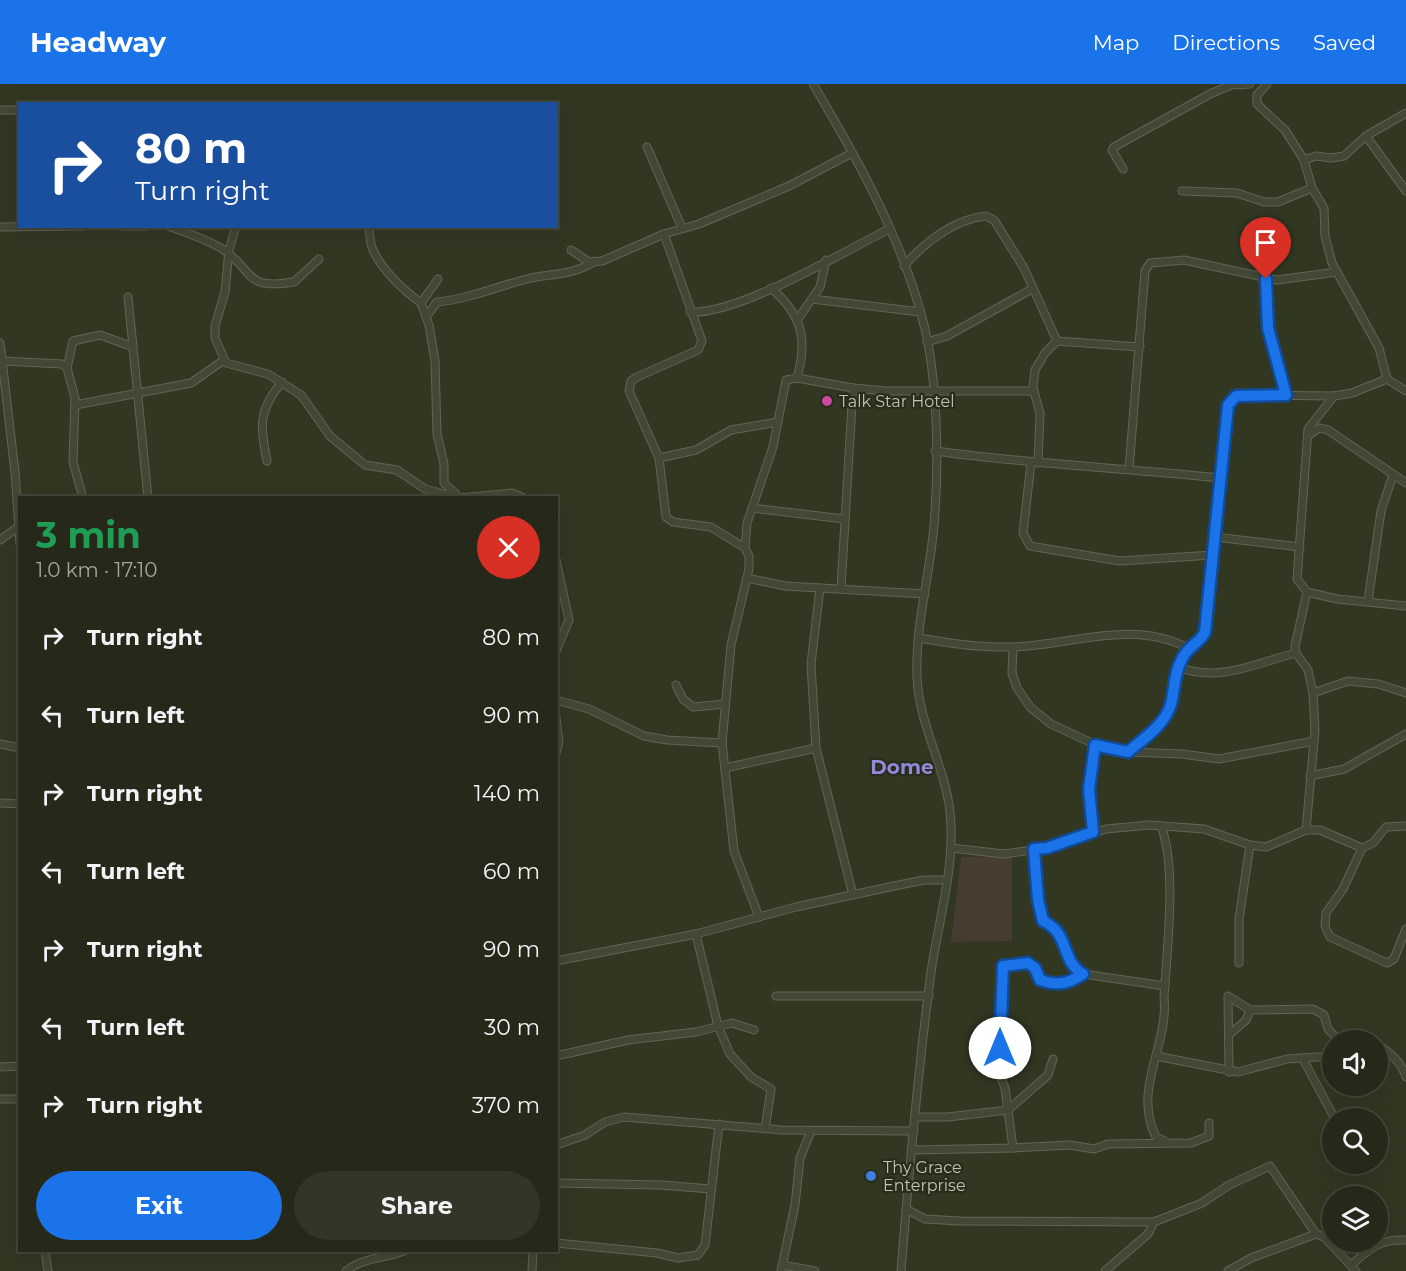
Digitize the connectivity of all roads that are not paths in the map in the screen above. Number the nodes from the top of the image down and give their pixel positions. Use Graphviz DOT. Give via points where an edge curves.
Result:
graph roads {
  1 [pos="813,84"];
  2 [pos="1250,84"];
  3 [pos="1264,85"];
  4 [pos="0,110"];
  5 [pos="18,110"];
  6 [pos="1406,113"];
  7 [pos="1380,130"];
  8 [pos="1366,136"];
  9 [pos="647,147"];
  10 [pos="1374,148"];
  11 [pos="852,153"];
  12 [pos="1304,160"];
  13 [pos="1123,169"];
  14 [pos="1312,188"];
  15 [pos="1182,191"];
  16 [pos="1406,191"];
  17 [pos="0,227"];
  18 [pos="18,227"];
  19 [pos="173,228"];
  20 [pos="236,228"];
  21 [pos="368,228"];
  22 [pos="682,228"];
  23 [pos="889,229"];
  24 [pos="664,234"];
  25 [pos="571,250"];
  26 [pos="229,255"];
  27 [pos="319,259"];
  28 [pos="826,261"];
  29 [pos="594,262"];
  30 [pos="904,266"];
  31 [pos="1337,272"];
  32 [pos="438,279"];
  33 [pos="1266,279"];
  34 [pos="771,288"];
  35 [pos="1032,290"];
  36 [pos="128,297"];
  37 [pos="812,299"];
  38 [pos="421,303"];
  39 [pos="690,312"];
  40 [pos="920,312"];
  41 [pos="426,317"];
  42 [pos="798,319"];
  43 [pos="1057,341"];
  44 [pos="927,342"];
  45 [pos="0,343"];
  46 [pos="133,347"];
  47 [pos="1140,347"];
  48 [pos="224,360"];
  49 [pos="3,361"];
  50 [pos="67,368"];
  51 [pos="797,378"];
  52 [pos="1387,379"];
  53 [pos="282,382"];
  54 [pos="853,388"];
  55 [pos="935,389"];
  56 [pos="1034,391"];
  57 [pos="1406,391"];
  58 [pos="138,394"];
  59 [pos="1286,395"];
  60 [pos="1334,396"];
  61 [pos="75,405"];
  62 [pos="10,422"];
  63 [pos="778,422"];
  64 [pos="0,426"];
  65 [pos="1309,435"];
  66 [pos="935,451"];
  67 [pos="659,458"];
  68 [pos="267,461"];
  69 [pos="1034,463"];
  70 [pos="1129,469"];
  71 [pos="1393,475"];
  72 [pos="1220,478"];
  73 [pos="1406,483"];
  74 [pos="82,496"];
  75 [pos="148,496"];
  76 [pos="454,496"];
  77 [pos="460,496"];
  78 [pos="482,496"];
  79 [pos="519,496"];
  80 [pos="752,508"];
  81 [pos="844,519"];
  82 [pos="18,527"];
  83 [pos="1215,537"];
  84 [pos="0,540"];
  85 [pos="1300,547"];
  86 [pos="745,548"];
  87 [pos="1214,555"];
  88 [pos="558,570"];
  89 [pos="747,578"];
  90 [pos="820,588"];
  91 [pos="841,588"];
  92 [pos="1306,592"];
  93 [pos="925,594"];
  94 [pos="1368,601"];
  95 [pos="1406,606"];
  96 [pos="919,638"];
  97 [pos="558,647"];
  98 [pos="1013,647"];
  99 [pos="1188,648"];
  100 [pos="1296,653"];
  101 [pos="1178,667"];
  102 [pos="676,685"];
  103 [pos="1313,693"];
  104 [pos="1406,693"];
  105 [pos="558,701"];
  106 [pos="725,704"];
  107 [pos="1406,734"];
  108 [pos="1314,741"];
  109 [pos="722,743"];
  110 [pos="0,744"];
  111 [pos="1095,745"];
  112 [pos="18,748"];
  113 [pos="816,748"];
  114 [pos="1128,752"];
  115 [pos="725,768"];
  116 [pos="1310,776"];
  117 [pos="0,803"];
  118 [pos="18,804"];
  119 [pos="1161,826"];
  120 [pos="1406,826"];
  121 [pos="1306,830"];
  122 [pos="1093,832"];
  123 [pos="1250,845"];
  124 [pos="1362,848"];
  125 [pos="951,849"];
  126 [pos="1034,849"];
  127 [pos="945,880"];
  128 [pos="853,895"];
  129 [pos="759,917"];
  130 [pos="1406,930"];
  131 [pos="696,934"];
  132 [pos="558,961"];
  133 [pos="1239,963"];
  134 [pos="1083,974"];
  135 [pos="1165,986"];
  136 [pos="776,996"];
  137 [pos="929,996"];
  138 [pos="1250,1010"];
  139 [pos="718,1026"];
  140 [pos="754,1030"];
  141 [pos="1330,1030"];
  142 [pos="1228,1035"];
  143 [pos="1388,1053"];
  144 [pos="558,1056"];
  145 [pos="1156,1056"];
  146 [pos="1322,1057"];
  147 [pos="1053,1059"];
  148 [pos="1303,1059"];
  149 [pos="18,1066"];
  150 [pos="0,1067"];
  151 [pos="1229,1072"];
  152 [pos="1406,1077"];
  153 [pos="0,1099"];
  154 [pos="18,1099"];
  155 [pos="1329,1108"];
  156 [pos="1008,1110"];
  157 [pos="916,1117"];
  158 [pos="1209,1123"];
  159 [pos="719,1124"];
  160 [pos="765,1129"];
  161 [pos="812,1131"];
  162 [pos="914,1131"];
  163 [pos="1168,1142"];
  164 [pos="558,1144"];
  165 [pos="1013,1148"];
  166 [pos="912,1150"];
  167 [pos="558,1183"];
  168 [pos="711,1189"];
  169 [pos="906,1209"];
  170 [pos="1154,1222"];
  171 [pos="1316,1234"];
  172 [pos="1406,1240"];
  173 [pos="558,1243"];
  174 [pos="45,1252"];
  175 [pos="399,1252"];
  176 [pos="533,1252"];
  177 [pos="782,1268"];
  178 [pos="1354,1268"];
  179 [pos="48,1271"];
  180 [pos="346,1271"];
  181 [pos="532,1271"];
  182 [pos="815,1271"];
  183 [pos="901,1271"];
  184 [pos="1105,1271"];
  185 [pos="1228,1271"];
  1 -- 11 [label="street"];
  2 -- 13 [label="street" via="1231,85 1210,94 1114,147 1113,157"];
  3 -- 12 [label="street" via="1257,94 1257,104 1285,130"];
  4 -- 5 [label="street"];
  6 -- 7 [label="street"];
  7 -- 8 [label="street"];
  7 -- 10 [label="street"];
  8 -- 10 [label="street"];
  8 -- 12 [label="street" via="1344,156"];
  9 -- 22 [label="street"];
  10 -- 16 [label="street"];
  11 -- 22 [label="street" via="789,186"];
  11 -- 23 [label="street"];
  12 -- 14 [label="street"];
  14 -- 15 [label="street" via="1278,202 1264,202 1237,193"];
  14 -- 31 [label="street" via="1324,208 1327,249"];
  17 -- 18 [label="street"];
  19 -- 26 [label="street"];
  20 -- 26 [label="street"];
  21 -- 38 [label="street" via="372,248 380,260"];
  22 -- 24 [label="street"];
  23 -- 28 [label="street"];
  23 -- 30 [label="street"];
  24 -- 29 [label="street"];
  24 -- 39 [label="street"];
  25 -- 29 [label="street"];
  26 -- 27 [label="street" via="253,280 273,284 294,282"];
  26 -- 48 [label="street" via="225,292 214,326 214,338"];
  28 -- 34 [label="street"];
  28 -- 37 [label="street" via="820,287"];
  29 -- 41 [label="street" via="569,274 525,279 458,300 437,302"];
  30 -- 35 [label="street" via="920,248 944,232 969,219 986,216 994,220 1024,268"];
  30 -- 40 [label="street"];
  31 -- 33 [label="street" via="1289,280"];
  31 -- 52 [label="street" via="1379,348"];
  32 -- 38 [label="street"];
  33 -- 47 [label="street" via="1184,260 1150,263 1145,271"];
  33 -- 59 [label="street" via="1268,328"];
  34 -- 39 [label="street" via="709,312"];
  34 -- 42 [label="street"];
  35 -- 43 [label="street"];
  35 -- 44 [label="street" via="947,336"];
  36 -- 46 [label="street"];
  37 -- 40 [label="street"];
  37 -- 42 [label="street"];
  38 -- 41 [label="street"];
  39 -- 67 [label="street" via="702,341 698,350 637,377 629,387"];
  40 -- 44 [label="street"];
  41 -- 77 [label="street" via="435,361 436,434 444,464 444,483"];
  42 -- 51 [label="street" via="802,357"];
  43 -- 47 [label="street"];
  43 -- 56 [label="street" via="1036,367"];
  44 -- 55 [label="street"];
  45 -- 49 [label="street"];
  46 -- 50 [label="street" via="100,335 76,339"];
  46 -- 58 [label="street"];
  47 -- 70 [label="street"];
  48 -- 53 [label="street"];
  48 -- 58 [label="street" via="191,383"];
  49 -- 50 [label="street" via="62,364"];
  49 -- 62 [label="street"];
  50 -- 61 [label="street"];
  51 -- 54 [label="street"];
  51 -- 63 [label="street" via="786,380"];
  52 -- 57 [label="street"];
  52 -- 60 [label="street"];
  53 -- 68 [label="street" via="268,398 262,418"];
  53 -- 76 [label="street" via="307,402 330,436 365,465 397,470 425,489"];
  54 -- 55 [label="street"];
  54 -- 81 [label="street"];
  55 -- 56 [label="street"];
  55 -- 66 [label="street"];
  56 -- 69 [label="street" via="1040,413"];
  58 -- 61 [label="street"];
  58 -- 75 [label="street"];
  59 -- 60 [label="street"];
  59 -- 72 [label="street" via="1236,396 1231,400 1226,413"];
  60 -- 65 [label="street" via="1315,418"];
  61 -- 74 [label="street" via="74,462"];
  62 -- 64 [label="street"];
  62 -- 82 [label="street"];
  63 -- 67 [label="street" via="731,430 696,450"];
  63 -- 80 [label="street"];
  65 -- 71 [label="street" via="1318,428 1328,430 1380,462"];
  65 -- 85 [label="street"];
  66 -- 69 [label="street"];
  66 -- 93 [label="street" via="934,524"];
  67 -- 86 [label="street" via="664,509 669,520 711,527"];
  69 -- 70 [label="street"];
  69 -- 87 [label="street" via="1023,533 1030,546 1120,561"];
  70 -- 72 [label="street"];
  71 -- 73 [label="street"];
  71 -- 94 [label="street" via="1381,511"];
  72 -- 83 [label="street"];
  78 -- 79 [label="street"];
  80 -- 81 [label="street"];
  80 -- 86 [label="street"];
  81 -- 91 [label="street"];
  82 -- 84 [label="street"];
  83 -- 85 [label="street"];
  83 -- 87 [label="street"];
  85 -- 92 [label="street" via="1297,579"];
  86 -- 89 [label="street" via="749,556"];
  87 -- 99 [label="street" via="1205,632 1200,641"];
  88 -- 97 [label="street" via="569,624"];
  89 -- 90 [label="street"];
  89 -- 106 [label="street" via="731,645"];
  90 -- 91 [label="street"];
  90 -- 113 [label="street" via="810,664"];
  91 -- 93 [label="street"];
  92 -- 94 [label="street"];
  92 -- 100 [label="street"];
  93 -- 96 [label="street"];
  94 -- 95 [label="street"];
  96 -- 98 [label="street" via="965,646"];
  96 -- 125 [label="street" via="920,703 948,792"];
  98 -- 99 [label="street" via="1136,633 1163,637"];
  98 -- 111 [label="street" via="1012,674 1031,708 1051,724"];
  99 -- 101 [label="street"];
  100 -- 101 [label="street" via="1231,673 1211,674"];
  100 -- 103 [label="street" via="1308,670"];
  101 -- 114 [label="street" via="1167,713"];
  102 -- 106 [label="street" via="683,699 693,707"];
  103 -- 104 [label="street" via="1348,681 1378,684"];
  103 -- 108 [label="street"];
  105 -- 109 [label="street" via="589,709 644,736"];
  106 -- 109 [label="street"];
  107 -- 116 [label="street" via="1344,768"];
  108 -- 114 [label="street" via="1219,759"];
  108 -- 116 [label="street"];
  109 -- 115 [label="street"];
  110 -- 112 [label="street"];
  111 -- 114 [label="street"];
  111 -- 122 [label="street" via="1089,789"];
  113 -- 115 [label="street"];
  113 -- 128 [label="street"];
  115 -- 129 [label="street" via="734,850"];
  116 -- 121 [label="street"];
  117 -- 118 [label="street"];
  119 -- 122 [label="street" via="1133,825"];
  119 -- 123 [label="street" via="1204,829"];
  119 -- 135 [label="street" via="1168,852 1169,886"];
  120 -- 124 [label="street" via="1386,827 1373,843"];
  121 -- 123 [label="street" via="1266,847"];
  121 -- 124 [label="street" via="1320,830"];
  122 -- 126 [label="street"];
  123 -- 133 [label="street" via="1239,919"];
  124 -- 130 [label="street" via="1326,913 1326,931 1330,937 1387,963 1394,959"];
  125 -- 126 [label="street" via="994,854"];
  125 -- 127 [label="street"];
  126 -- 134 [label="street" via="1043,921 1060,932 1075,968"];
  127 -- 128 [label="street" via="924,880"];
  127 -- 137 [label="street"];
  128 -- 129 [label="street"];
  129 -- 131 [label="street"];
  131 -- 132 [label="street"];
  131 -- 139 [label="street"];
  134 -- 135 [label="street"];
  134 -- 156 [label="street" via="1062,984 1040,980 1028,963 1003,966 1000,1048 995,1062 1004,1082"];
  135 -- 145 [label="street" via="1166,1015"];
  136 -- 137 [label="street"];
  137 -- 157 [label="street"];
  138 -- 141 [label="street" via="1313,1009 1324,1015"];
  138 -- 142 [label="street" via="1246,1020"];
  138 -- 142 [label="street" via="1231,996 1226,998"];
  139 -- 140 [label="street" via="737,1023"];
  139 -- 144 [label="street"];
  139 -- 160 [label="street" via="734,1060 771,1089"];
  142 -- 151 [label="street"];
  143 -- 152 [label="street"];
  145 -- 151 [label="street"];
  145 -- 163 [label="street" via="1146,1107 1156,1137"];
  146 -- 148 [label="street"];
  147 -- 156 [label="street" via="1048,1075"];
  148 -- 151 [label="street"];
  148 -- 155 [label="street"];
  149 -- 150 [label="street"];
  153 -- 154 [label="street"];
  156 -- 157 [label="street"];
  156 -- 165 [label="street"];
  157 -- 162 [label="street"];
  158 -- 163 [label="street" via="1209,1136 1203,1140"];
  159 -- 160 [label="street"];
  159 -- 164 [label="street" via="614,1118 585,1135"];
  159 -- 168 [label="street"];
  160 -- 161 [label="street"];
  161 -- 162 [label="street"];
  161 -- 177 [label="street" via="800,1158"];
  162 -- 166 [label="street"];
  163 -- 165 [label="street" via="1108,1144 1094,1149 1070,1145"];
  165 -- 166 [label="street"];
  166 -- 169 [label="street"];
  167 -- 168 [label="street"];
  168 -- 173 [label="street" via="705,1245 698,1255 678,1258"];
  169 -- 170 [label="street" via="925,1219 960,1221"];
  169 -- 183 [label="street"];
  170 -- 171 [label="street" via="1202,1203 1270,1166"];
  170 -- 184 [label="street" via="1148,1234"];
  171 -- 178 [label="street" via="1324,1237"];
  171 -- 185 [label="street" via="1251,1258"];
  172 -- 178 [label="street" via="1386,1240 1370,1249"];
  174 -- 179 [label="street"];
  175 -- 180 [label="street" via="369,1258"];
  176 -- 181 [label="street"];
  177 -- 182 [label="street"];
}
